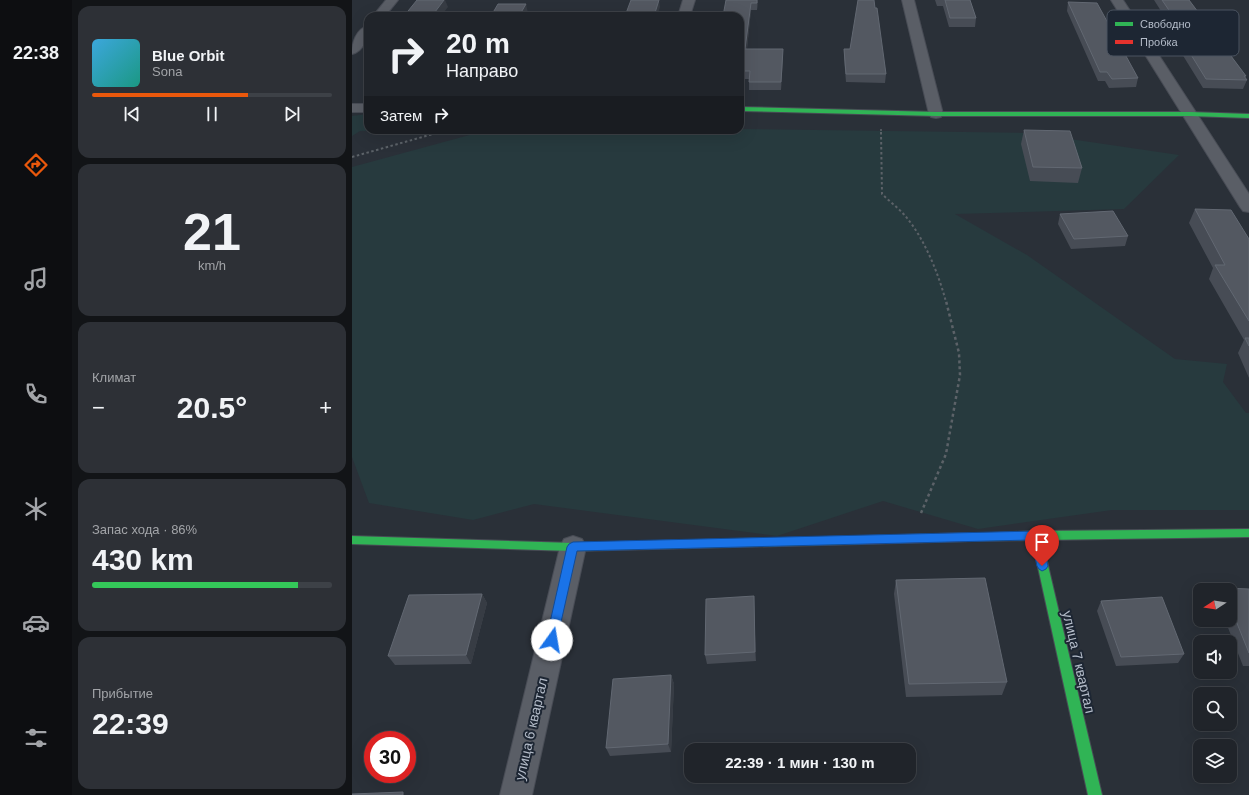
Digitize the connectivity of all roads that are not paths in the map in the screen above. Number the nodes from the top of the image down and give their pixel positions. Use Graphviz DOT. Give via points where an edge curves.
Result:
graph roads {
  1 [pos="392,0"];
  2 [pos="689,0"];
  3 [pos="908,0"];
  4 [pos="1117,0"];
  5 [pos="1123,10"];
  6 [pos="382,12"];
  7 [pos="685,12"];
  8 [pos="364,35"];
  9 [pos="352,50"];
  10 [pos="1153,56"];
  11 [pos="352,108"];
  12 [pos="364,108"];
  13 [pos="744,109"];
  14 [pos="936,114"];
  15 [pos="1190,114"];
  16 [pos="1249,116"];
  17 [pos="1249,207"];
  18 [pos="1249,533"];
  19 [pos="1036,535"];
  20 [pos="352,540"];
  21 [pos="573,547"];
  22 [pos="516,795"];
  23 [pos="1095,795"];
  1 -- 6 [label="street"];
  2 -- 7 [label="street"];
  3 -- 14 [label="street"];
  4 -- 5 [label="street"];
  8 -- 9 [label="street"];
  10 -- 15 [label="street"];
  11 -- 12 [label="street"];
  13 -- 14 [label="street"];
  14 -- 15 [label="street"];
  15 -- 16 [label="street"];
  15 -- 17 [label="street"];
  18 -- 19 [label="street"];
  19 -- 21 [label="street"];
  19 -- 23 [label="street, улица 7 квартал"];
  20 -- 21 [label="street"];
  21 -- 22 [label="street, улица 6 квартал"];
}
